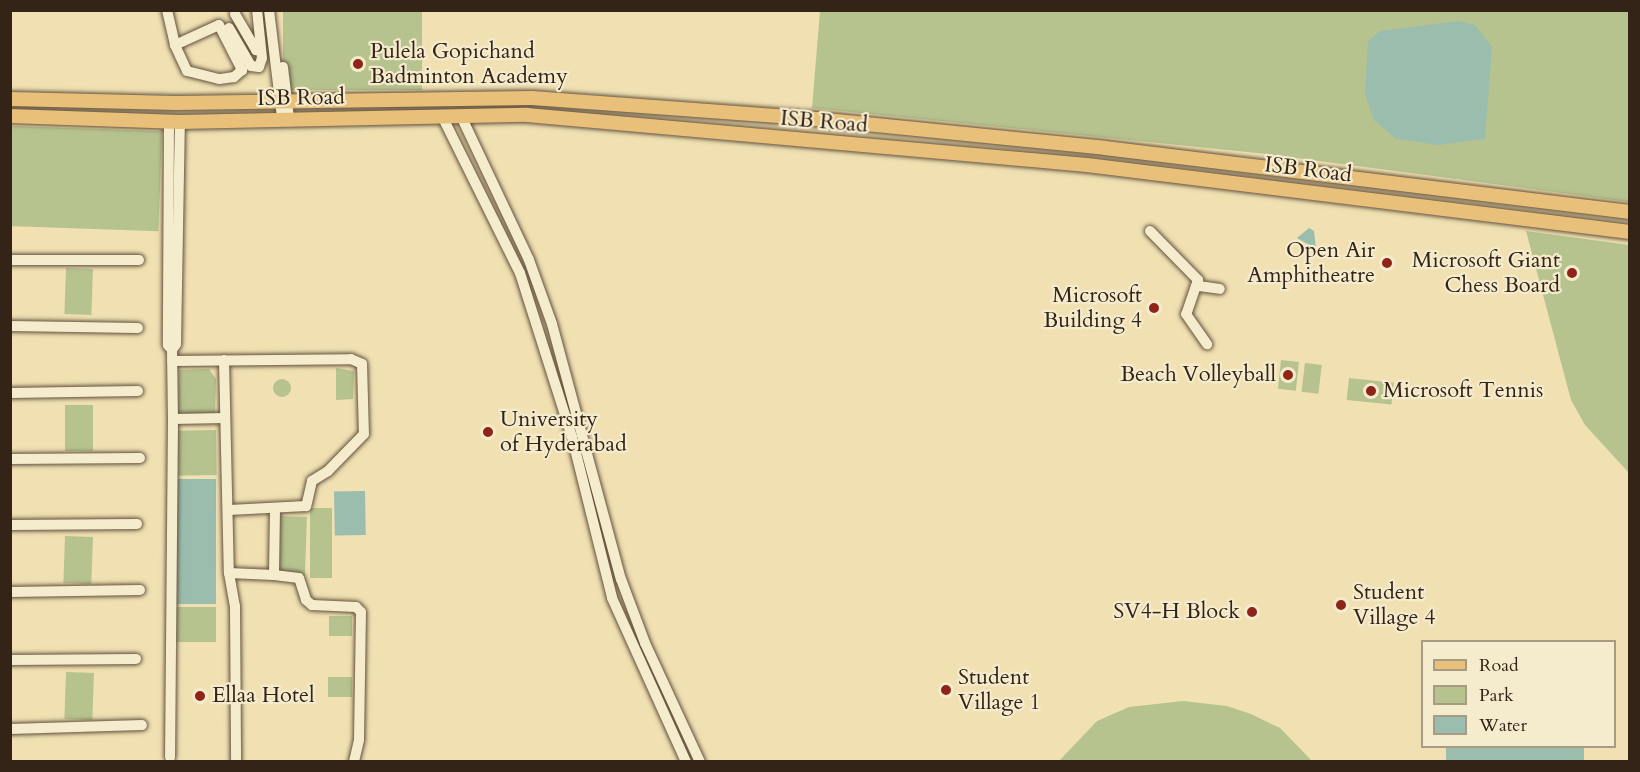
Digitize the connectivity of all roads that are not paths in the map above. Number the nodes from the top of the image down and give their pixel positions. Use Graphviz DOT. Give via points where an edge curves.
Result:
graph roads {
  1 [pos="167,10"];
  2 [pos="257,10"];
  3 [pos="269,10"];
  4 [pos="276,10"];
  5 [pos="235,12"];
  6 [pos="224,26"];
  7 [pos="175,45"];
  8 [pos="261,50"];
  9 [pos="10,99"];
  10 [pos="283,102"];
  11 [pos="442,116"];
  12 [pos="461,116"];
  13 [pos="10,117"];
  14 [pos="285,118"];
  15 [pos="174,122"];
  16 [pos="1629,212"];
  17 [pos="1150,231"];
  18 [pos="1629,232"];
  19 [pos="10,260"];
  20 [pos="139,261"];
  21 [pos="1199,286"];
  22 [pos="1220,289"];
  23 [pos="10,326"];
  24 [pos="138,328"];
  25 [pos="1207,344"];
  26 [pos="172,355"];
  27 [pos="224,360"];
  28 [pos="138,391"];
  29 [pos="10,393"];
  30 [pos="225,418"];
  31 [pos="173,419"];
  32 [pos="140,458"];
  33 [pos="10,459"];
  34 [pos="229,510"];
  35 [pos="275,510"];
  36 [pos="137,524"];
  37 [pos="10,525"];
  38 [pos="229,573"];
  39 [pos="274,575"];
  40 [pos="140,590"];
  41 [pos="10,592"];
  42 [pos="136,659"];
  43 [pos="10,660"];
  44 [pos="142,725"];
  45 [pos="10,729"];
  46 [pos="170,757"];
  47 [pos="236,762"];
  48 [pos="354,762"];
  49 [pos="686,762"];
  50 [pos="700,762"];
  1 -- 7 [label="street"];
  2 -- 8 [label="street"];
  3 -- 10 [label="street"];
  4 -- 10 [label="street"];
  5 -- 6 [label="street"];
  5 -- 8 [label="street" via="256,50"];
  6 -- 7 [label="street"];
  6 -- 7 [label="street" via="243,67 234,76 219,79 191,73"];
  6 -- 8 [label="street" via="253,68 261,64"];
  9 -- 10 [label="main road, ISB Road"];
  10 -- 14 [label="street"];
  10 -- 16 [label="main road, ISB Road" via="531,98 816,119 1106,148"];
  11 -- 12 [label="main road, ISB Road"];
  11 -- 14 [label="main road, ISB Road"];
  11 -- 49 [label="street" via="520,273 572,437 612,598"];
  12 -- 18 [label="main road, ISB Road" via="527,115 1087,165"];
  12 -- 50 [label="street" via="529,260 552,324 621,579 645,643"];
  13 -- 15 [label="main road, ISB Road"];
  14 -- 15 [label="main road, ISB Road"];
  15 -- 26 [label="street" via="176,344"];
  17 -- 21 [label="street" via="1188,267"];
  19 -- 20 [label="street"];
  21 -- 22 [label="street"];
  21 -- 25 [label="street" via="1187,316 1203,333"];
  23 -- 24 [label="street"];
  26 -- 27 [label="street"];
  26 -- 31 [label="street"];
  27 -- 30 [label="street"];
  27 -- 35 [label="street" via="351,359 362,364 364,434 328,471 312,481 306,506"];
  28 -- 29 [label="street"];
  30 -- 31 [label="street"];
  30 -- 34 [label="street"];
  31 -- 46 [label="street"];
  32 -- 33 [label="street"];
  34 -- 35 [label="street"];
  34 -- 38 [label="street"];
  35 -- 39 [label="street"];
  36 -- 37 [label="street"];
  38 -- 39 [label="street"];
  38 -- 47 [label="street" via="235,606"];
  39 -- 48 [label="street" via="298,578 306,600 312,605 356,607 361,612 359,740"];
  40 -- 41 [label="street"];
  42 -- 43 [label="street"];
  44 -- 45 [label="street"];
}
